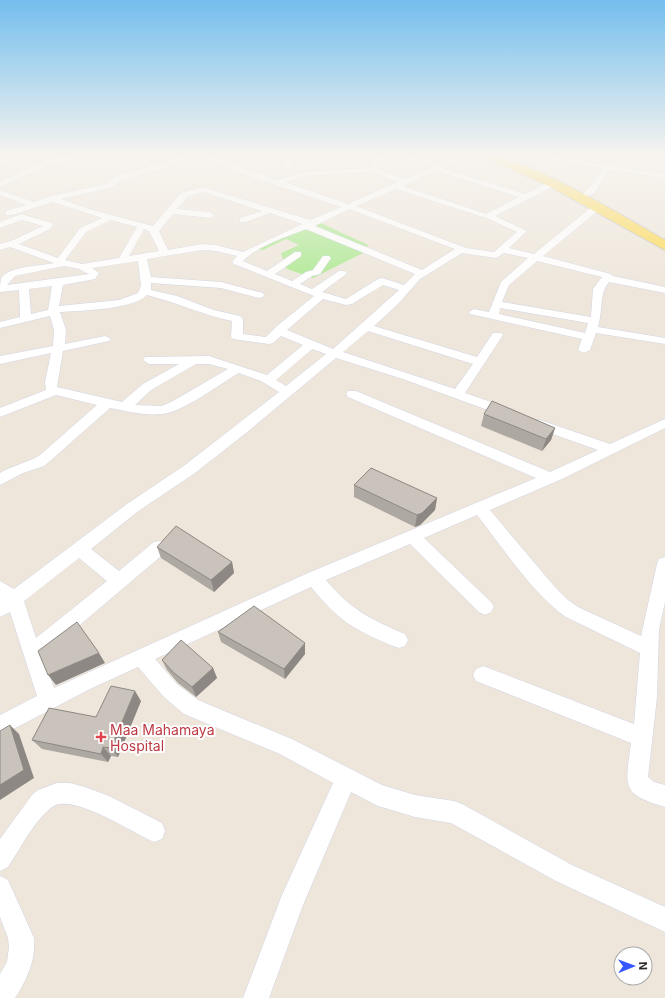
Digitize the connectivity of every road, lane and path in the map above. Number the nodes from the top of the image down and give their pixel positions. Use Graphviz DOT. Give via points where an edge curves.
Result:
graph roads {
  1 [pos="22,201"];
  2 [pos="48,201"];
  3 [pos="57,201"];
  4 [pos="179,201"];
  5 [pos="239,201"];
  6 [pos="334,201"];
  7 [pos="362,201"];
  8 [pos="444,201"];
  9 [pos="516,201"];
  10 [pos="587,201"];
  11 [pos="34,205"];
  12 [pos="350,206"];
  13 [pos="598,206"];
  14 [pos="271,210"];
  15 [pos="169,211"];
  16 [pos="210,215"];
  17 [pos="0,216"];
  18 [pos="111,217"];
  19 [pos="488,217"];
  20 [pos="156,218"];
  21 [pos="244,220"];
  22 [pos="0,225"];
  23 [pos="310,225"];
  24 [pos="149,228"];
  25 [pos="14,242"];
  26 [pos="665,246"];
  27 [pos="0,247"];
  28 [pos="462,249"];
  29 [pos="503,250"];
  30 [pos="164,252"];
  31 [pos="298,254"];
  32 [pos="244,255"];
  33 [pos="142,256"];
  34 [pos="50,258"];
  35 [pos="326,258"];
  36 [pos="535,258"];
  37 [pos="123,260"];
  38 [pos="62,262"];
  39 [pos="82,267"];
  40 [pos="0,269"];
  41 [pos="342,273"];
  42 [pos="422,273"];
  43 [pos="268,274"];
  44 [pos="606,278"];
  45 [pos="145,280"];
  46 [pos="58,282"];
  47 [pos="293,284"];
  48 [pos="24,286"];
  49 [pos="0,289"];
  50 [pos="406,289"];
  51 [pos="665,290"];
  52 [pos="145,292"];
  53 [pos="317,294"];
  54 [pos="259,295"];
  55 [pos="496,304"];
  56 [pos="54,310"];
  57 [pos="474,312"];
  58 [pos="493,317"];
  59 [pos="26,318"];
  60 [pos="0,325"];
  61 [pos="366,327"];
  62 [pos="592,329"];
  63 [pos="281,330"];
  64 [pos="496,335"];
  65 [pos="105,339"];
  66 [pos="665,341"];
  67 [pos="311,344"];
  68 [pos="59,350"];
  69 [pos="584,350"];
  70 [pos="333,353"];
  71 [pos="0,360"];
  72 [pos="149,360"];
  73 [pos="194,360"];
  74 [pos="480,362"];
  75 [pos="238,368"];
  76 [pos="268,380"];
  77 [pos="55,390"];
  78 [pos="287,392"];
  79 [pos="352,394"];
  80 [pos="457,395"];
  81 [pos="107,403"];
  82 [pos="125,407"];
  83 [pos="0,413"];
  84 [pos="665,422"];
  85 [pos="611,450"];
  86 [pos="550,478"];
  87 [pos="0,480"];
  88 [pos="480,508"];
  89 [pos="412,536"];
  90 [pos="160,547"];
  91 [pos="80,549"];
  92 [pos="665,564"];
  93 [pos="314,578"];
  94 [pos="119,581"];
  95 [pos="0,588"];
  96 [pos="15,600"];
  97 [pos="485,607"];
  98 [pos="0,609"];
  99 [pos="399,640"];
  100 [pos="648,648"];
  101 [pos="32,653"];
  102 [pos="142,657"];
  103 [pos="484,675"];
  104 [pos="48,700"];
  105 [pos="0,726"];
  106 [pos="642,737"];
  107 [pos="346,778"];
  108 [pos="665,796"];
  109 [pos="154,831"];
  110 [pos="0,859"];
  111 [pos="0,888"];
  112 [pos="665,920"];
  113 [pos="262,995"];
  114 [pos="0,998"];
  1 -- 11 [label="street"];
  2 -- 11 [label="street"];
  3 -- 18 [label="street"];
  4 -- 15 [label="street"];
  5 -- 14 [label="street"];
  6 -- 12 [label="street"];
  7 -- 12 [label="street"];
  8 -- 19 [label="street"];
  9 -- 19 [label="street"];
  10 -- 13 [label="main road"];
  11 -- 17 [label="street"];
  12 -- 23 [label="street"];
  12 -- 28 [label="street"];
  13 -- 26 [label="main road"];
  13 -- 36 [label="street"];
  14 -- 21 [label="street"];
  14 -- 23 [label="street"];
  15 -- 16 [label="street"];
  15 -- 24 [label="street"];
  18 -- 24 [label="street"];
  18 -- 38 [label="street" via="84,230"];
  19 -- 29 [label="street" via="522,230"];
  20 -- 24 [label="street"];
  22 -- 25 [label="street" via="21,217 49,225"];
  23 -- 32 [label="street"];
  23 -- 42 [label="street"];
  24 -- 30 [label="street"];
  24 -- 37 [label="street"];
  25 -- 27 [label="street"];
  25 -- 34 [label="street" via="16,247"];
  28 -- 29 [label="street" via="493,256"];
  28 -- 42 [label="street"];
  29 -- 36 [label="street"];
  30 -- 32 [label="street" via="209,247"];
  30 -- 33 [label="street"];
  31 -- 43 [label="street"];
  32 -- 43 [label="street" via="237,262"];
  33 -- 37 [label="street"];
  33 -- 45 [label="street"];
  34 -- 38 [label="street"];
  34 -- 40 [label="street"];
  35 -- 47 [label="street" via="317,272"];
  36 -- 44 [label="street" via="606,275"];
  36 -- 55 [label="street" via="504,284"];
  37 -- 39 [label="street"];
  38 -- 39 [label="street"];
  38 -- 49 [label="street" via="46,268 12,273 7,276"];
  39 -- 46 [label="street" via="93,271 94,275 84,279"];
  41 -- 53 [label="street"];
  42 -- 50 [label="street"];
  43 -- 47 [label="street"];
  44 -- 51 [label="street"];
  44 -- 62 [label="street" via="598,289"];
  45 -- 52 [label="street"];
  45 -- 54 [label="street" via="221,285"];
  46 -- 48 [label="street"];
  46 -- 56 [label="street"];
  47 -- 53 [label="street"];
  48 -- 49 [label="street"];
  48 -- 59 [label="street"];
  50 -- 53 [label="street" via="383,280 350,302"];
  50 -- 61 [label="street"];
  52 -- 56 [label="street" via="138,297 114,304"];
  52 -- 63 [label="street" via="156,293 211,313 236,318 237,337 269,341"];
  53 -- 63 [label="street"];
  55 -- 58 [label="street"];
  55 -- 62 [label="street"];
  56 -- 59 [label="street"];
  56 -- 68 [label="street" via="60,330"];
  57 -- 58 [label="street"];
  58 -- 62 [label="street"];
  59 -- 60 [label="street"];
  61 -- 70 [label="street"];
  61 -- 74 [label="street"];
  62 -- 66 [label="street"];
  62 -- 69 [label="street"];
  63 -- 67 [label="street"];
  64 -- 74 [label="street"];
  65 -- 68 [label="street"];
  67 -- 70 [label="street"];
  67 -- 76 [label="street"];
  68 -- 71 [label="street"];
  68 -- 77 [label="street" via="51,382 51,388"];
  70 -- 78 [label="street"];
  70 -- 80 [label="street"];
  72 -- 73 [label="street"];
  73 -- 75 [label="street" via="218,361"];
  73 -- 82 [label="street" via="147,387"];
  74 -- 80 [label="street"];
  75 -- 76 [label="street"];
  75 -- 82 [label="street" via="170,408 148,410"];
  76 -- 78 [label="street"];
  77 -- 81 [label="street"];
  77 -- 83 [label="street"];
  78 -- 91 [label="street" via="201,461 137,505"];
  79 -- 86 [label="street"];
  80 -- 85 [label="street"];
  81 -- 82 [label="street"];
  81 -- 87 [label="street" via="45,458"];
  84 -- 85 [label="street"];
  85 -- 86 [label="street"];
  86 -- 88 [label="street"];
  88 -- 89 [label="street"];
  88 -- 100 [label="street" via="562,605"];
  89 -- 93 [label="street"];
  89 -- 97 [label="street"];
  90 -- 94 [label="street"];
  91 -- 94 [label="street"];
  91 -- 96 [label="street"];
  92 -- 100 [label="street" via="651,618"];
  93 -- 99 [label="street" via="349,615"];
  93 -- 102 [label="street"];
  94 -- 101 [label="street"];
  95 -- 96 [label="street"];
  96 -- 98 [label="street"];
  96 -- 101 [label="street"];
  100 -- 106 [label="street" via="647,697"];
  101 -- 104 [label="street"];
  102 -- 104 [label="street"];
  102 -- 107 [label="street" via="158,677 191,707 287,747"];
  103 -- 106 [label="street"];
  104 -- 105 [label="street"];
  106 -- 108 [label="street" via="637,780 646,790"];
  107 -- 112 [label="street" via="378,795 415,806 454,812 564,873"];
  107 -- 113 [label="street" via="291,904"];
  109 -- 110 [label="street" via="89,799 58,794 50,796 38,807"];
  111 -- 114 [label="street" via="23,947 16,974"];
}
